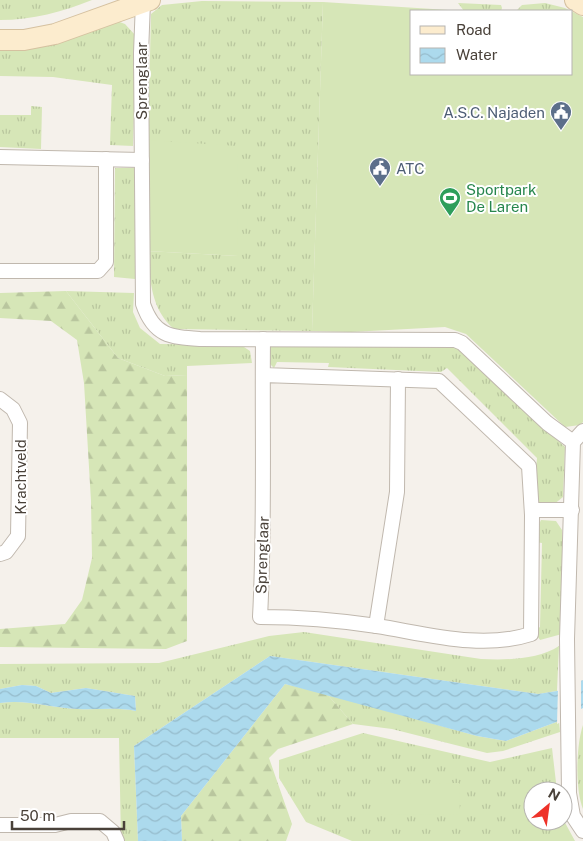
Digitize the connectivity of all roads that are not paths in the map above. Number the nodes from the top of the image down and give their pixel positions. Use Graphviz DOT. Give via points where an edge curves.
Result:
graph roads {
  1 [pos="575,0"];
  2 [pos="147,1"];
  3 [pos="583,4"];
  4 [pos="0,40"];
  5 [pos="0,157"];
  6 [pos="106,159"];
  7 [pos="142,160"];
  8 [pos="0,271"];
  9 [pos="263,339"];
  10 [pos="262,375"];
  11 [pos="398,379"];
  12 [pos="0,399"];
  13 [pos="583,431"];
  14 [pos="573,442"];
  15 [pos="532,510"];
  16 [pos="572,510"];
  17 [pos="0,554"];
  18 [pos="376,626"];
  19 [pos="0,825"];
  20 [pos="583,832"];
  21 [pos="116,841"];
  1 -- 3 [label="street"];
  2 -- 4 [label="street" via="55,34 24,40"];
  2 -- 7 [label="street, Sprenglaar" via="140,53"];
  5 -- 6 [label="street"];
  6 -- 7 [label="street"];
  6 -- 8 [label="street" via="106,262 98,271"];
  7 -- 9 [label="street, Sprenglaar" via="143,304 148,320 174,338"];
  9 -- 10 [label="street, Sprenglaar"];
  9 -- 14 [label="street, Sprenglaar" via="455,340 547,423"];
  10 -- 11 [label="street, Sprenglaar"];
  10 -- 18 [label="street, Sprenglaar" via="264,543 260,617 309,617"];
  11 -- 15 [label="street, Sprenglaar" via="439,381 529,466"];
  11 -- 18 [label="street" via="397,492"];
  12 -- 17 [label="street, Krachtveld" via="13,409 20,422 18,536 6,552"];
  13 -- 14 [label="street"];
  14 -- 16 [label="street"];
  15 -- 16 [label="street"];
  15 -- 18 [label="street, Sprenglaar" via="531,634 511,641 468,640"];
  16 -- 20 [label="street" via="567,639 568,793 572,816"];
  19 -- 21 [label="street" via="100,821 116,835"];
}
